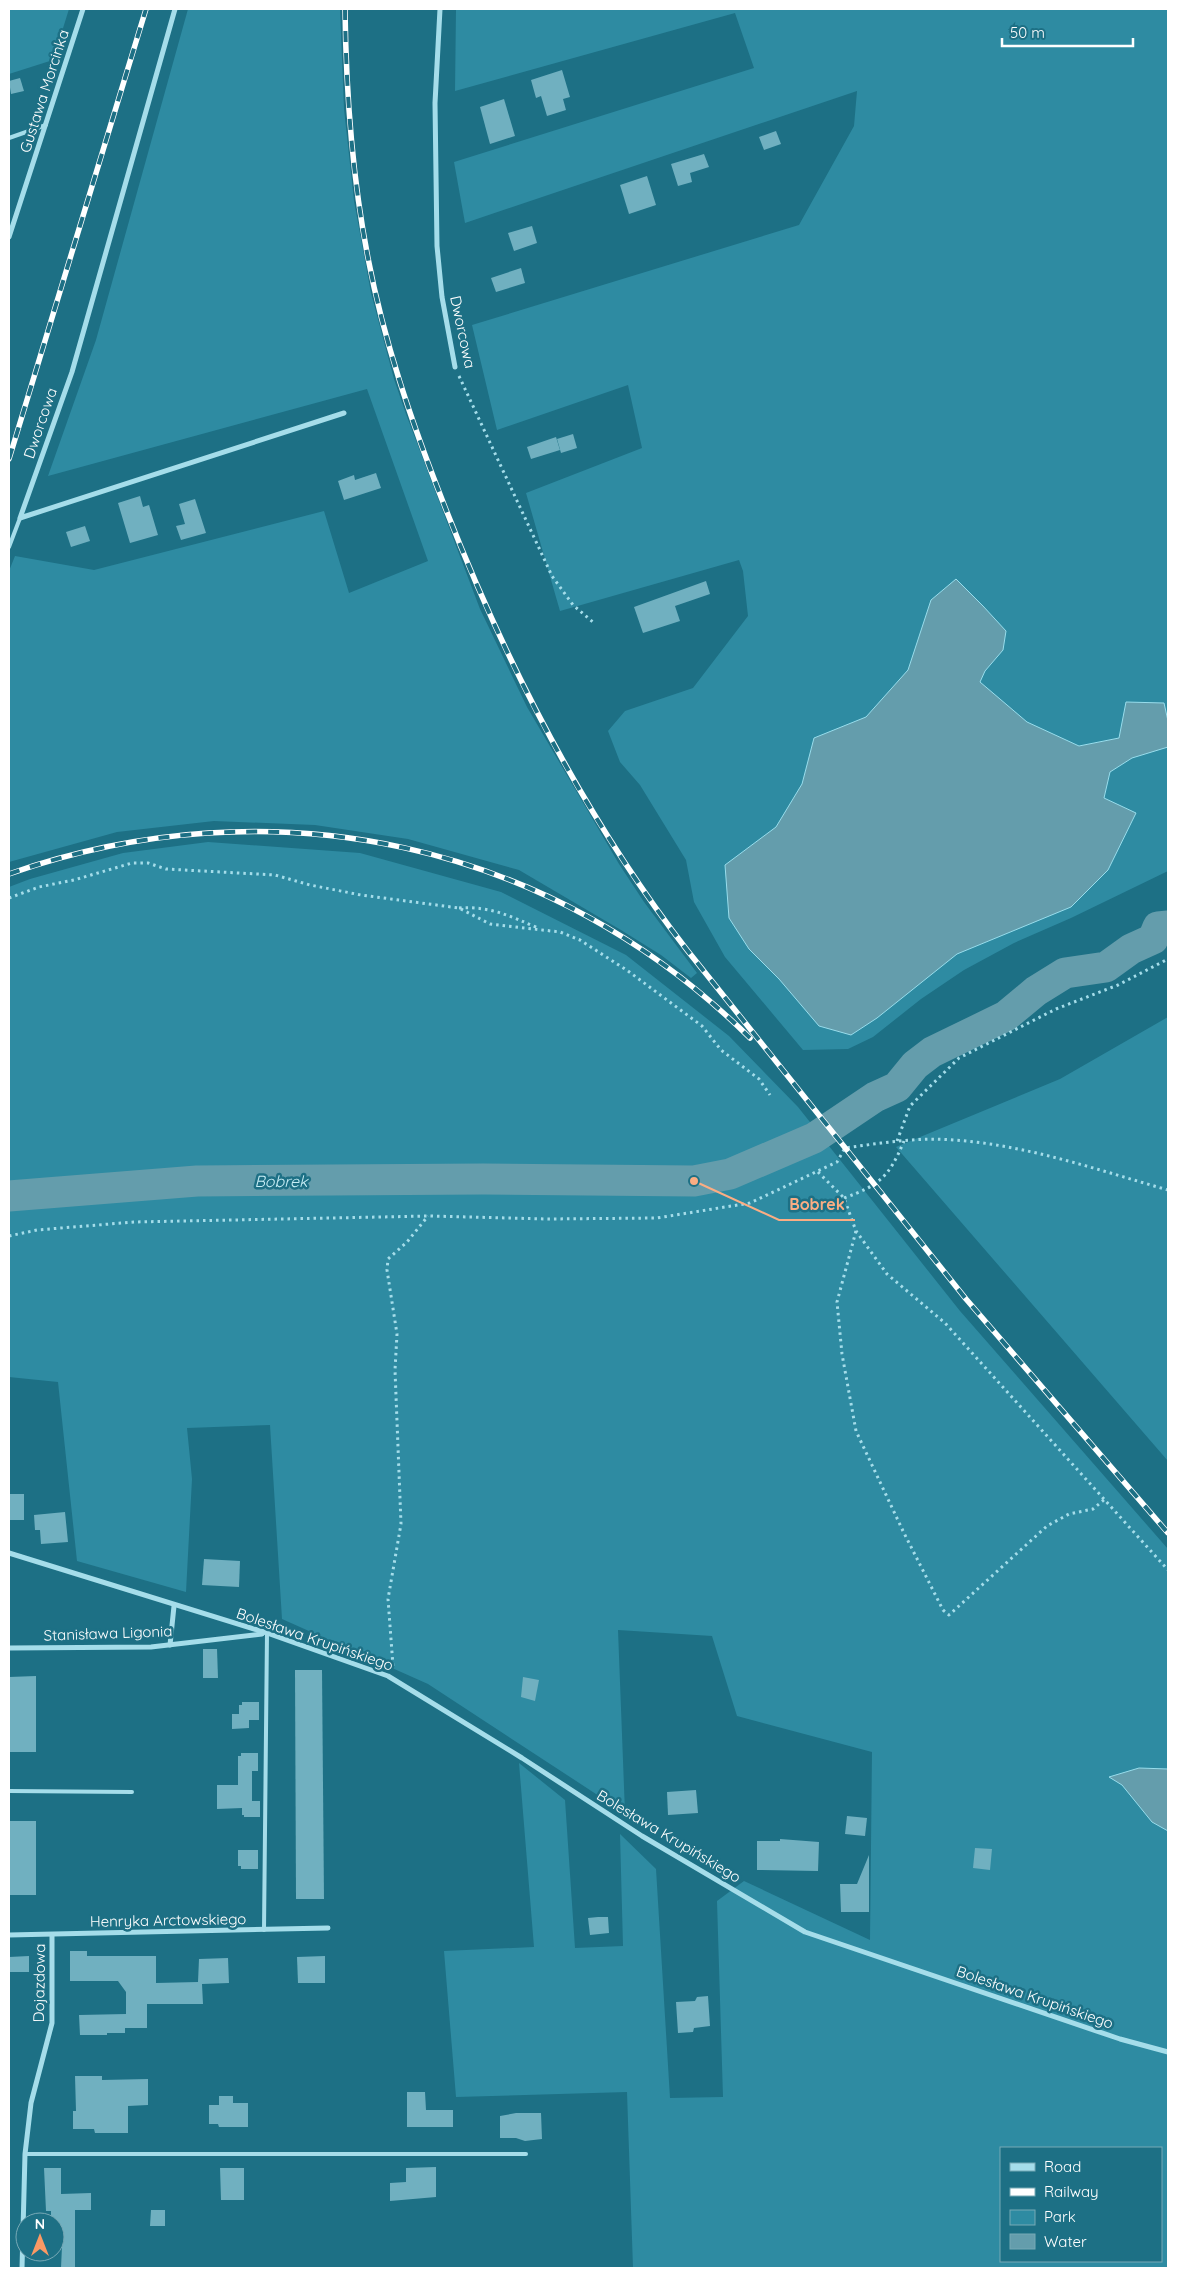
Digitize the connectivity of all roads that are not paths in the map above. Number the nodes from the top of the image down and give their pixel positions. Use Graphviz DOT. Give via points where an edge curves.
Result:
graph roads {
  1 [pos="84,9"];
  2 [pos="175,9"];
  3 [pos="440,9"];
  4 [pos="46,125"];
  5 [pos="9,138"];
  6 [pos="9,237"];
  7 [pos="455,367"];
  8 [pos="344,413"];
  9 [pos="20,518"];
  10 [pos="9,547"];
  11 [pos="9,1553"];
  12 [pos="174,1606"];
  13 [pos="267,1633"];
  14 [pos="170,1645"];
  15 [pos="9,1648"];
  16 [pos="9,1791"];
  17 [pos="132,1792"];
  18 [pos="328,1928"];
  19 [pos="264,1930"];
  20 [pos="9,1935"];
  21 [pos="52,1935"];
  22 [pos="1168,2052"];
  23 [pos="26,2154"];
  24 [pos="526,2154"];
  25 [pos="22,2268"];
  1 -- 4 [label="street, Gustawa Morcinka"];
  2 -- 9 [label="street, Dworcowa" via="72,372"];
  3 -- 7 [label="street, Dworcowa" via="435,103 437,246"];
  4 -- 5 [label="lane"];
  4 -- 6 [label="street, Gustawa Morcinka"];
  8 -- 9 [label="street"];
  9 -- 10 [label="lane"];
  11 -- 12 [label="street, Bolesława Krupińskiego"];
  12 -- 13 [label="street, Bolesława Krupińskiego"];
  12 -- 14 [label="street"];
  13 -- 14 [label="street, Stanisława Ligonia"];
  13 -- 19 [label="lane"];
  13 -- 22 [label="street, Bolesława Krupińskiego" via="388,1676 642,1836 805,1932 1120,2039"];
  14 -- 15 [label="street, Stanisława Ligonia"];
  16 -- 17 [label="lane"];
  18 -- 19 [label="street, Henryka Arctowskiego"];
  19 -- 21 [label="street, Henryka Arctowskiego"];
  20 -- 21 [label="street, Henryka Arctowskiego"];
  21 -- 23 [label="street, Dojazdowa" via="52,2023 31,2103"];
  23 -- 24 [label="lane"];
  23 -- 25 [label="street, Dojazdowa"];
}
